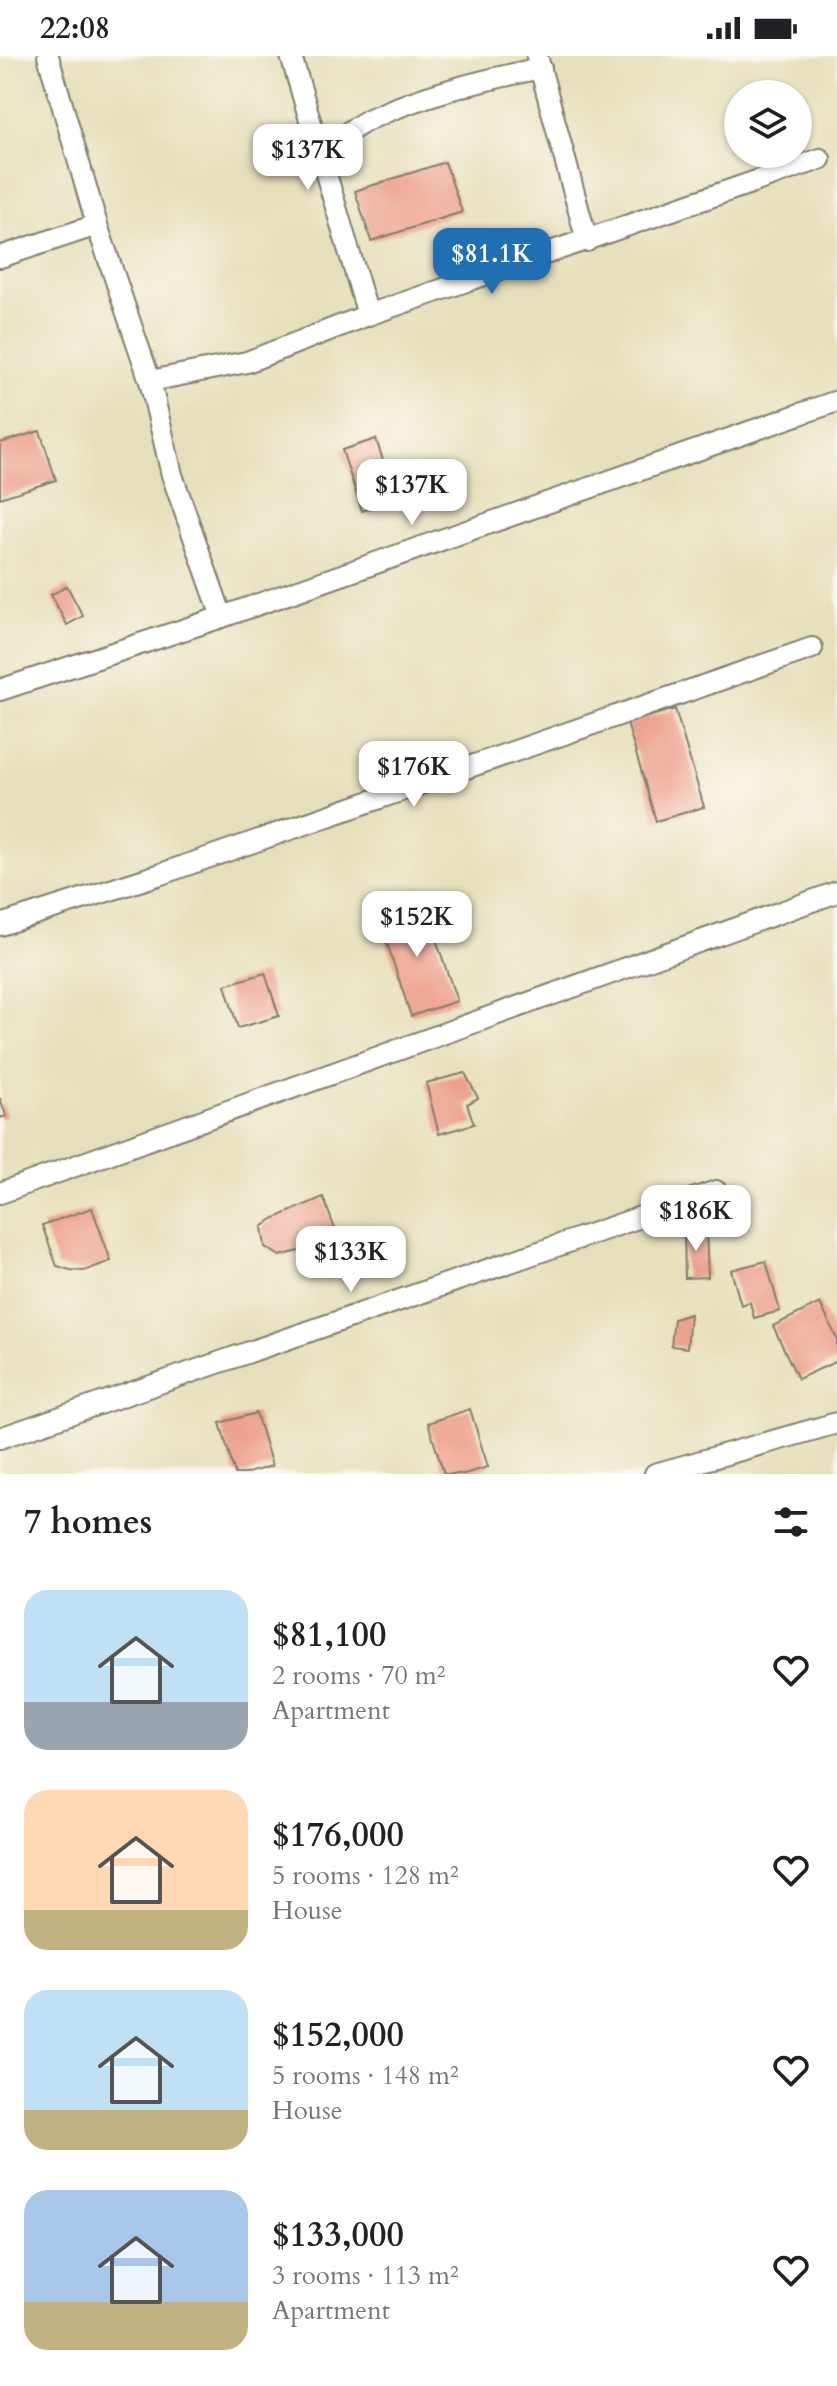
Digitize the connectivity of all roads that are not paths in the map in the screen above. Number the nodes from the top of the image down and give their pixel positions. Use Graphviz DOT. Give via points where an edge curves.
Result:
graph roads {
  1 [pos="48,56"];
  2 [pos="291,56"];
  3 [pos="539,62"];
  4 [pos="319,153"];
  5 [pos="820,159"];
  6 [pos="97,225"];
  7 [pos="587,241"];
  8 [pos="0,257"];
  9 [pos="368,315"];
  10 [pos="150,381"];
  11 [pos="837,401"];
  12 [pos="222,617"];
  13 [pos="812,648"];
  14 [pos="0,690"];
  15 [pos="837,892"];
  16 [pos="0,925"];
  17 [pos="716,1191"];
  18 [pos="0,1193"];
  19 [pos="837,1423"];
  20 [pos="0,1438"];
  21 [pos="655,1474"];
  1 -- 6 [label="street"];
  2 -- 4 [label="street"];
  3 -- 4 [label="street" via="369,120"];
  3 -- 7 [label="street"];
  4 -- 9 [label="street"];
  5 -- 7 [label="street"];
  6 -- 8 [label="street"];
  6 -- 10 [label="street"];
  7 -- 9 [label="street"];
  9 -- 10 [label="street" via="247,362"];
  10 -- 12 [label="street" via="172,475"];
  11 -- 12 [label="street"];
  12 -- 14 [label="street"];
  13 -- 16 [label="street"];
  15 -- 18 [label="street"];
  17 -- 20 [label="street"];
  19 -- 21 [label="street"];
}
